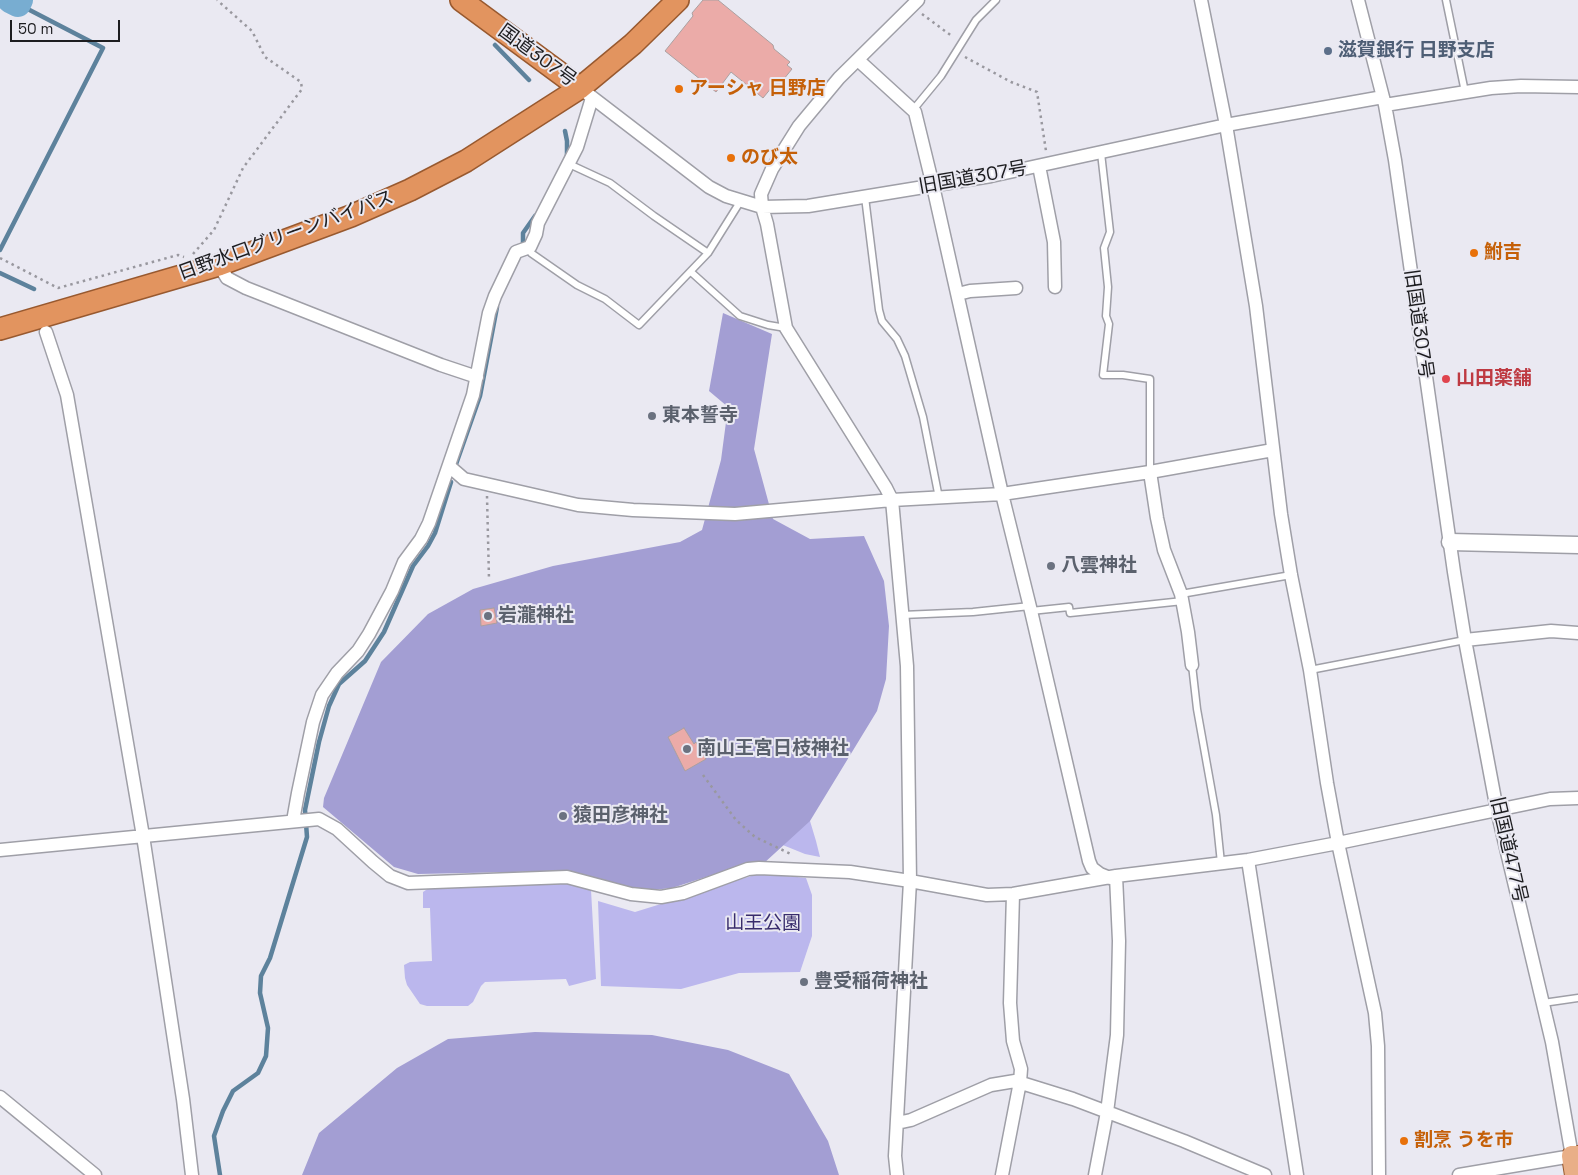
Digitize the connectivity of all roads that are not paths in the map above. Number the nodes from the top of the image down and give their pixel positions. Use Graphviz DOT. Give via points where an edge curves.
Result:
graph roads {
  1 [pos="461,0"];
  2 [pos="678,0"];
  3 [pos="996,0"];
  4 [pos="1201,0"];
  5 [pos="1358,0"];
  6 [pos="1446,0"];
  7 [pos="915,3"];
  8 [pos="858,60"];
  9 [pos="1578,88"];
  10 [pos="1464,92"];
  11 [pos="586,93"];
  12 [pos="1384,101"];
  13 [pos="913,110"];
  14 [pos="1226,125"];
  15 [pos="1100,153"];
  16 [pos="570,164"];
  17 [pos="1044,165"];
  18 [pos="934,186"];
  19 [pos="865,197"];
  20 [pos="740,202"];
  21 [pos="762,207"];
  22 [pos="525,248"];
  23 [pos="708,253"];
  24 [pos="218,265"];
  25 [pos="691,272"];
  26 [pos="1054,287"];
  27 [pos="1016,288"];
  28 [pos="958,294"];
  29 [pos="786,328"];
  30 [pos="0,329"];
  31 [pos="46,332"];
  32 [pos="476,377"];
  33 [pos="1273,450"];
  34 [pos="449,466"];
  35 [pos="1150,472"];
  36 [pos="1002,494"];
  37 [pos="939,498"];
  38 [pos="892,500"];
  39 [pos="1450,542"];
  40 [pos="1578,545"];
  41 [pos="1291,575"];
  42 [pos="1182,597"];
  43 [pos="1031,608"];
  44 [pos="902,616"];
  45 [pos="1578,633"];
  46 [pos="1465,640"];
  47 [pos="1192,665"];
  48 [pos="1310,670"];
  49 [pos="1578,798"];
  50 [pos="1498,810"];
  51 [pos="296,821"];
  52 [pos="143,836"];
  53 [pos="1338,843"];
  54 [pos="0,850"];
  55 [pos="1248,860"];
  56 [pos="1221,863"];
  57 [pos="1113,877"];
  58 [pos="910,881"];
  59 [pos="1013,894"];
  60 [pos="1578,998"];
  61 [pos="1543,1003"];
  62 [pos="1020,1082"];
  63 [pos="0,1097"];
  64 [pos="1107,1112"];
  65 [pos="896,1123"];
  66 [pos="1575,1162"];
  67 [pos="95,1175"];
  68 [pos="192,1175"];
  69 [pos="897,1175"];
  70 [pos="1002,1175"];
  71 [pos="1095,1175"];
  72 [pos="1265,1175"];
  73 [pos="1297,1175"];
  74 [pos="1379,1175"];
  75 [pos="1459,1175"];
  1 -- 11 [label="highway, 国道307号"];
  2 -- 11 [label="highway, 国道307号"];
  3 -- 13 [label="lane" via="976,20 941,76"];
  4 -- 14 [label="street"];
  5 -- 12 [label="street"];
  6 -- 10 [label="lane"];
  7 -- 8 [label="street"];
  8 -- 13 [label="street"];
  8 -- 21 [label="street" via="799,126 772,169 761,194"];
  9 -- 10 [label="street" via="1521,86"];
  10 -- 12 [label="street"];
  11 -- 16 [label="street" via="577,147"];
  11 -- 20 [label="street, 旧国道307号" via="709,187"];
  11 -- 24 [label="highway, 日野水口グリーンバイパス" via="410,190 351,216"];
  12 -- 14 [label="street, 旧国道307号"];
  12 -- 39 [label="street, 旧国道307号"];
  13 -- 18 [label="street"];
  14 -- 15 [label="street, 旧国道307号"];
  14 -- 33 [label="street" via="1256,306"];
  15 -- 17 [label="street, 旧国道307号"];
  15 -- 35 [label="lane" via="1110,232 1104,248 1109,324 1103,375 1150,379"];
  16 -- 22 [label="street" via="538,223 536,234"];
  16 -- 23 [label="lane" via="610,183"];
  17 -- 18 [label="street, 旧国道307号"];
  17 -- 26 [label="street" via="1054,242"];
  18 -- 19 [label="street, 旧国道307号"];
  18 -- 28 [label="street"];
  19 -- 21 [label="street, 旧国道307号" via="793,207"];
  19 -- 37 [label="lane" via="879,310 882,321 897,339 905,356 923,416"];
  20 -- 21 [label="street, 旧国道307号"];
  20 -- 23 [label="lane"];
  21 -- 29 [label="street"];
  22 -- 25 [label="lane" via="577,285 605,299 639,325"];
  22 -- 32 [label="street" via="516,252 489,313"];
  23 -- 25 [label="lane"];
  24 -- 30 [label="highway, 日野水口グリーンバイパス" via="194,265"];
  24 -- 32 [label="street" via="227,278 246,288"];
  25 -- 29 [label="lane" via="740,316"];
  27 -- 28 [label="street"];
  28 -- 36 [label="street"];
  29 -- 38 [label="street"];
  31 -- 52 [label="street" via="67,395"];
  32 -- 34 [label="street"];
  33 -- 35 [label="street"];
  33 -- 41 [label="street"];
  34 -- 38 [label="street" via="464,479 487,485 578,505 633,510 710,514"];
  34 -- 51 [label="street" via="429,523 404,562 378,618 358,651 322,695 299,785"];
  35 -- 36 [label="street"];
  35 -- 42 [label="street" via="1164,550"];
  36 -- 37 [label="street"];
  36 -- 43 [label="street"];
  37 -- 38 [label="street"];
  38 -- 44 [label="street"];
  39 -- 40 [label="street"];
  39 -- 46 [label="street, 旧国道477号"];
  41 -- 42 [label="lane"];
  41 -- 48 [label="street"];
  42 -- 43 [label="lane" via="1070,613 1069,607"];
  42 -- 47 [label="street"];
  43 -- 44 [label="lane"];
  43 -- 57 [label="street" via="1088,861 1100,874"];
  44 -- 58 [label="street"];
  45 -- 46 [label="street" via="1551,631"];
  46 -- 48 [label="lane"];
  46 -- 50 [label="street, 旧国道477号"];
  47 -- 56 [label="lane"];
  48 -- 53 [label="street"];
  49 -- 50 [label="street" via="1550,799"];
  50 -- 53 [label="street"];
  50 -- 61 [label="street, 旧国道477号"];
  51 -- 52 [label="street"];
  51 -- 58 [label="street" via="319,819 337,829 390,876 408,883 566,877 631,894 661,897 759,868 850,872"];
  52 -- 54 [label="street"];
  52 -- 68 [label="street"];
  53 -- 55 [label="street"];
  53 -- 74 [label="street" via="1375,1013"];
  55 -- 56 [label="street"];
  55 -- 73 [label="street"];
  56 -- 57 [label="street"];
  57 -- 59 [label="street"];
  57 -- 64 [label="street" via="1119,980 1117,1035"];
  58 -- 59 [label="street" via="987,895"];
  58 -- 65 [label="street"];
  59 -- 62 [label="street" via="1010,1002 1012,1041"];
  60 -- 61 [label="lane"];
  61 -- 66 [label="street, 旧国道477号"];
  62 -- 64 [label="street"];
  62 -- 65 [label="street" via="1000,1082 911,1120"];
  62 -- 70 [label="street"];
  63 -- 67 [label="street"];
  64 -- 71 [label="street"];
  64 -- 72 [label="street"];
  65 -- 69 [label="street"];
  66 -- 75 [label="street"];
}
